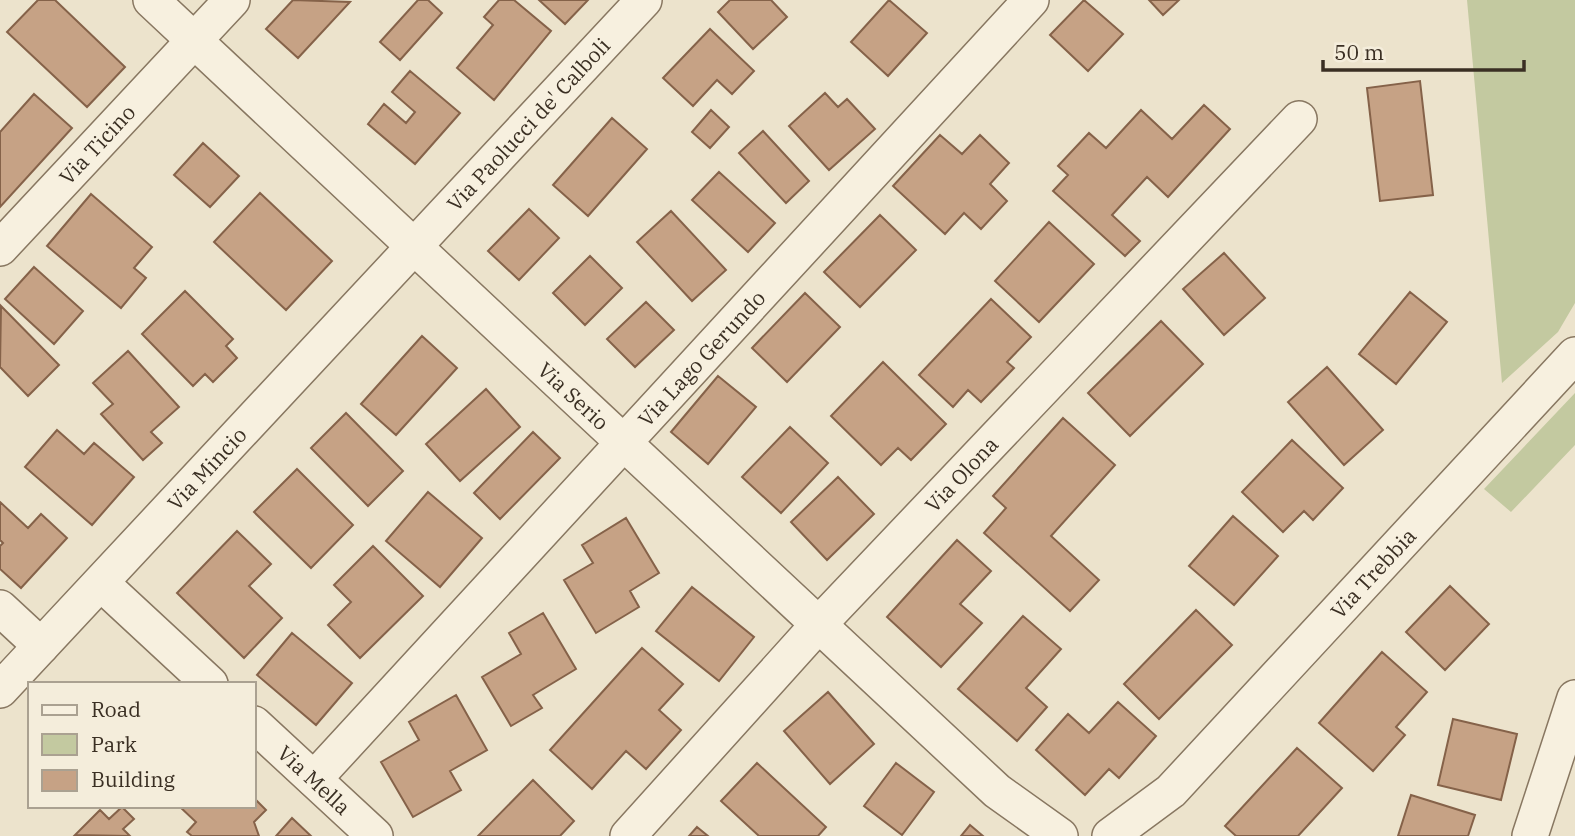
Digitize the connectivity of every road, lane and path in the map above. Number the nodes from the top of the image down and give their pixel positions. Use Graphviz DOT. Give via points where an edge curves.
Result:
graph roads {
  1 [pos="151,0"];
  2 [pos="232,0"];
  3 [pos="644,0"];
  4 [pos="1031,0"];
  5 [pos="194,40"];
  6 [pos="1299,119"];
  7 [pos="0,248"];
  8 [pos="413,249"];
  9 [pos="1575,355"];
  10 [pos="624,440"];
  11 [pos="101,583"];
  12 [pos="0,608"];
  13 [pos="819,624"];
  14 [pos="41,646"];
  15 [pos="208,682"];
  16 [pos="0,690"];
  17 [pos="1575,698"];
  18 [pos="256,726"];
  19 [pos="314,779"];
  20 [pos="997,791"];
  21 [pos="1171,791"];
  22 [pos="375,836"];
  23 [pos="628,836"];
  24 [pos="1027,836"];
  25 [pos="1060,836"];
  26 [pos="1110,836"];
  27 [pos="1149,836"];
  28 [pos="1530,836"];
  1 -- 5 [label="street, Via Serio"];
  2 -- 5 [label="street, Via Ticino"];
  3 -- 8 [label="street, Via Paolucci de' Calboli"];
  4 -- 10 [label="street, Via Lago Gerundo"];
  5 -- 7 [label="street, Via Ticino"];
  5 -- 8 [label="street, Via Serio"];
  6 -- 13 [label="street, Via Olona"];
  8 -- 10 [label="street, Via Serio"];
  8 -- 11 [label="street, Via Mincio"];
  9 -- 21 [label="street, Via Trebbia"];
  10 -- 13 [label="street, Via Serio"];
  10 -- 19 [label="street, Via Lago Gerundo"];
  11 -- 14 [label="street, Via Mincio"];
  11 -- 15 [label="street"];
  12 -- 14 [label="street"];
  13 -- 20 [label="street, Via Serio"];
  13 -- 23 [label="street, Via Olona"];
  14 -- 16 [label="street, Via Mincio"];
  17 -- 28 [label="street"];
  18 -- 19 [label="street, Via Mella"];
  19 -- 22 [label="street, Via Mella"];
  20 -- 24 [label="street, Via Serio"];
  20 -- 25 [label="street, Via Serio"];
  21 -- 26 [label="street, Via Trebbia"];
  21 -- 27 [label="street, Via Trebbia"];
}
